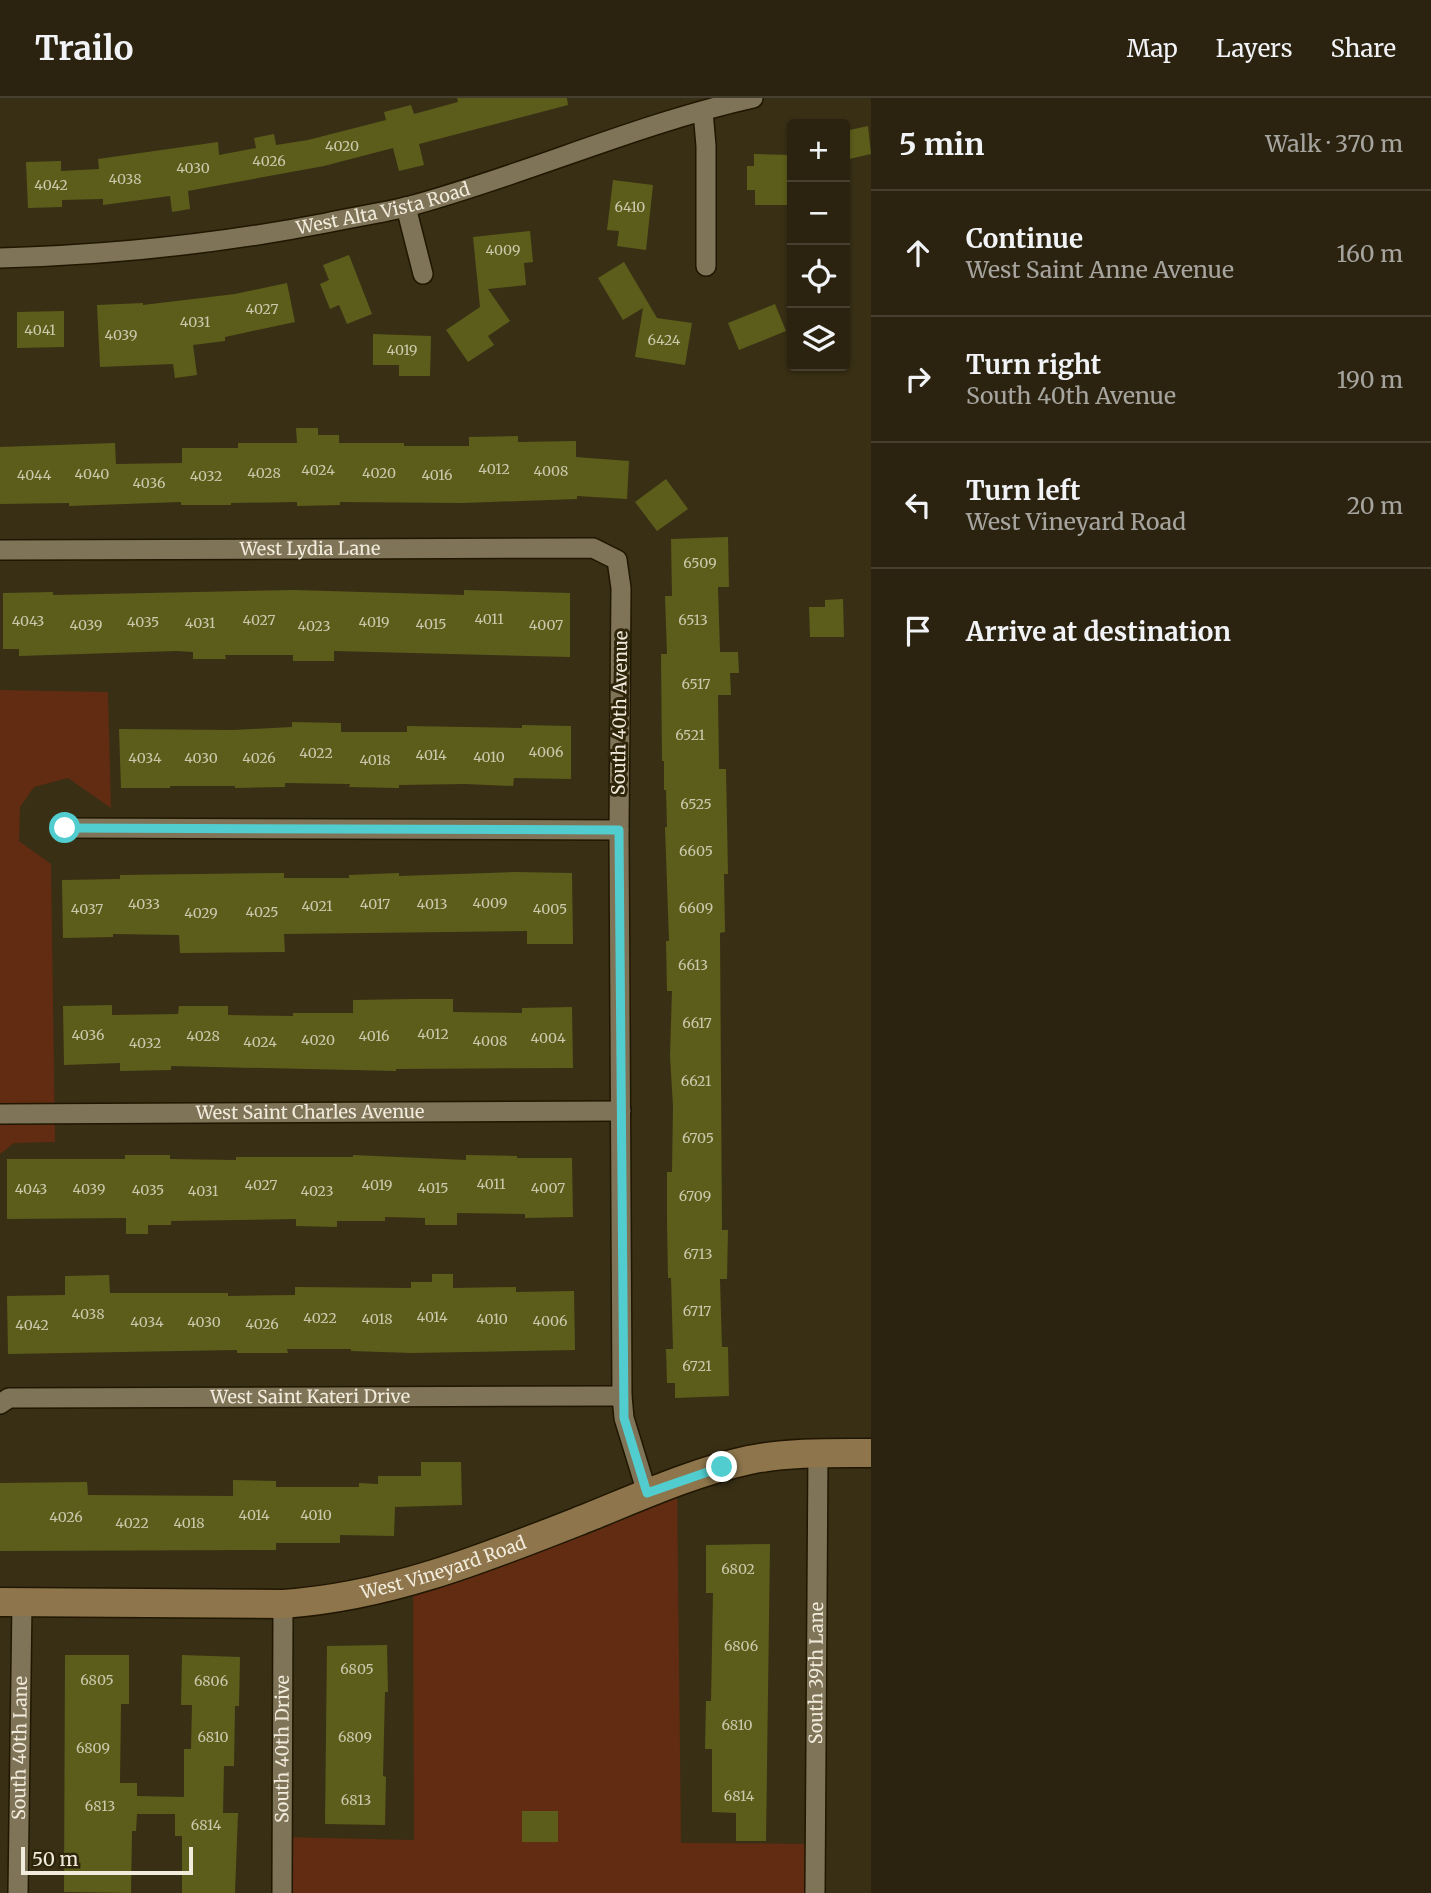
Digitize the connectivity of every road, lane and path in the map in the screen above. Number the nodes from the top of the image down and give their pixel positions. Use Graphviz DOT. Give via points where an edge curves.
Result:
graph roads {
  1 [pos="753,98"];
  2 [pos="703,111"];
  3 [pos="406,207"];
  4 [pos="0,258"];
  5 [pos="706,266"];
  6 [pos="423,274"];
  7 [pos="0,550"];
  8 [pos="617,560"];
  9 [pos="65,828"];
  10 [pos="619,830"];
  11 [pos="621,1111"];
  12 [pos="0,1114"];
  13 [pos="622,1396"];
  14 [pos="3,1398"];
  15 [pos="818,1452"];
  16 [pos="871,1453"];
  17 [pos="647,1493"];
  18 [pos="11,1602"];
  19 [pos="283,1604"];
  20 [pos="19,1893"];
  21 [pos="282,1893"];
  22 [pos="815,1893"];
  1 -- 2 [label="street, West Alta Vista Road"];
  2 -- 3 [label="street, West Alta Vista Road"];
  2 -- 5 [label="street"];
  3 -- 4 [label="street, West Alta Vista Road" via="187,245 111,254"];
  3 -- 6 [label="street"];
  7 -- 8 [label="street, West Lydia Lane" via="593,548"];
  8 -- 10 [label="street, South 40th Avenue" via="621,588"];
  9 -- 10 [label="street"];
  10 -- 11 [label="street, South 40th Avenue"];
  11 -- 12 [label="street, West Saint Charles Avenue"];
  11 -- 13 [label="street, South 40th Avenue"];
  13 -- 14 [label="street, West Saint Kateri Drive"];
  13 -- 17 [label="street, South 40th Avenue" via="624,1418"];
  15 -- 16 [label="street, West Vineyard Road"];
  15 -- 17 [label="street, West Vineyard Road" via="749,1460"];
  15 -- 22 [label="street, South 39th Lane"];
  17 -- 19 [label="street, West Vineyard Road" via="413,1581 326,1601"];
  18 -- 19 [label="street, West Vineyard Road"];
  18 -- 20 [label="street, South 40th Lane"];
  19 -- 21 [label="street, South 40th Drive"];
}
